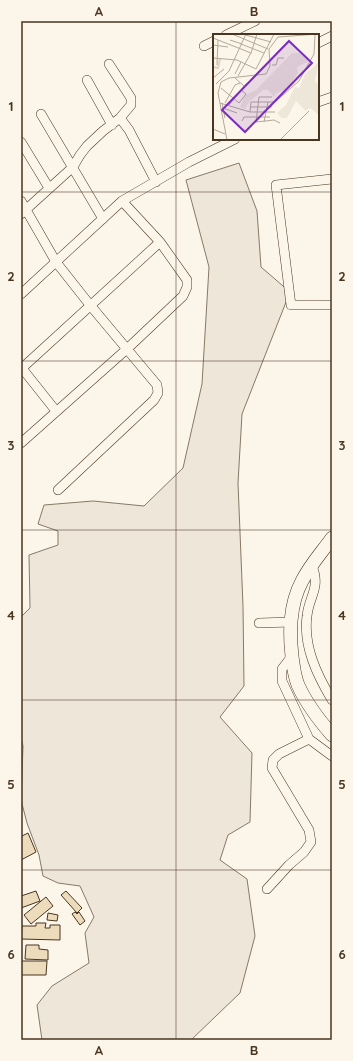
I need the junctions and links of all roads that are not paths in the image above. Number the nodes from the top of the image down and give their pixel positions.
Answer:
1 (255, 21) edge
2 (228, 34) edge
3 (332, 36) edge
4 (213, 42) edge
5 (319, 42) edge
6 (204, 46) dead end
7 (109, 64) dead end
8 (87, 80) dead end
9 (332, 97) edge
10 (319, 102) edge
11 (41, 114) dead end
12 (120, 118) junction
13 (112, 125) junction
14 (233, 140) edge
15 (21, 142) edge
16 (74, 167) junction
17 (332, 179) edge
18 (156, 182) junction
19 (49, 188) junction
20 (122, 201) junction
21 (23, 208) edge
22 (103, 219) junction
23 (160, 242) junction
24 (56, 262) junction
25 (21, 294) edge
26 (90, 305) junction
27 (332, 305) edge
28 (128, 348) junction
29 (21, 369) edge
30 (56, 411) junction
31 (21, 443) edge
32 (58, 490) dead end
33 (332, 538) edge
34 (312, 566) junction
35 (291, 622) junction
36 (259, 623) dead end
37 (292, 656) junction
38 (332, 700) edge
39 (332, 735) edge
40 (309, 739) junction
41 (332, 756) edge
42 (267, 889) dead end

1 - 2 street
3 - 5 street
4 - 6 street
7 - 12 street
8 - 13 street
9 - 10 street
11 - 16 street
12 - 13 street
12 - 18 street
13 - 16 street
14 - 18 street
15 - 19 street
16 - 19 street
16 - 22 street
17 - 27 street
18 - 20 street
19 - 21 street
20 - 22 street
20 - 23 street
21 - 24 street
22 - 24 street
23 - 26 street
23 - 28 street
24 - 25 street
24 - 26 street
26 - 28 street
26 - 29 street
28 - 30 street
28 - 32 street
29 - 30 street
30 - 31 street
33 - 34 highway
34 - 35 highway
34 - 38 street
35 - 36 street
35 - 37 highway
37 - 39 highway
37 - 40 street
40 - 41 street
40 - 42 street

